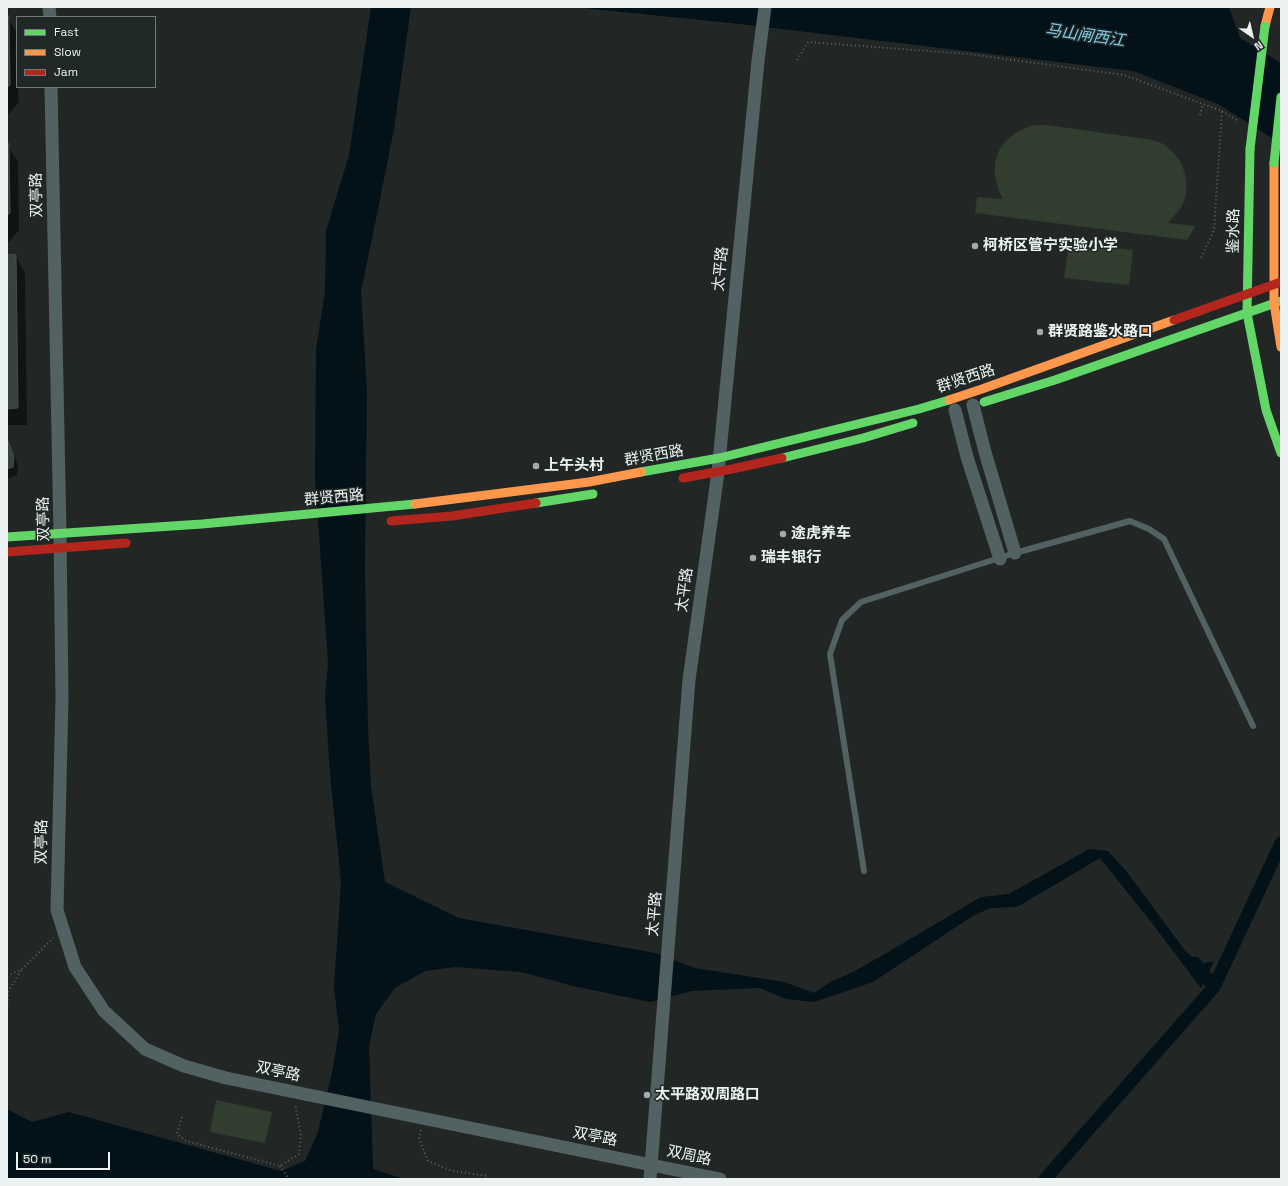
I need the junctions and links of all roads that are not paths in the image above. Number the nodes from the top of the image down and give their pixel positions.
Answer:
1 (765, 7) edge
2 (1270, 7) edge
3 (51, 88) edge
4 (1281, 97) edge
5 (1277, 283) edge
6 (1247, 294) junction
7 (1277, 302) edge
8 (1247, 313) junction
9 (1281, 347) edge
10 (961, 409) junction
11 (920, 421) dead end
12 (1281, 453) edge
13 (719, 458) junction
14 (718, 472) junction
15 (671, 481) dead end
16 (600, 493) dead end
17 (383, 521) dead end
18 (60, 533) junction
19 (7, 537) edge
20 (132, 542) dead end
21 (60, 548) junction
22 (7, 552) edge
23 (1015, 553) junction
24 (1000, 558) junction
25 (1253, 726) dead end
26 (864, 871) dead end
27 (651, 1164) junction
28 (650, 1179) edge
29 (720, 1179) edge

1 - 13 street, 太平路
2 - 6 main road, 鉴水路, bridge
3 - 18 street, 双亭路
4 - 5 main road, bridge
5 - 6 main road, 群贤西路
5 - 7 main road
6 - 8 main road, 鉴水路
6 - 13 main road, 群贤西路
7 - 8 main road, 群贤西路
7 - 9 main road
8 - 10 main road, 群贤西路
8 - 12 main road, 鉴水路
10 - 23 street
10 - 24 street
11 - 14 main road, 群贤西路
13 - 14 street, 太平路
13 - 18 main road, 群贤西路
14 - 15 main road, 群贤西路
14 - 27 street, 太平路
16 - 17 main road
18 - 19 main road, 群贤西路
18 - 21 street, 双亭路
20 - 21 main road
21 - 22 main road
21 - 27 street, 双亭路
23 - 24 lane
23 - 25 lane
24 - 26 lane
27 - 28 street, 太平路
27 - 29 street, 双周路

